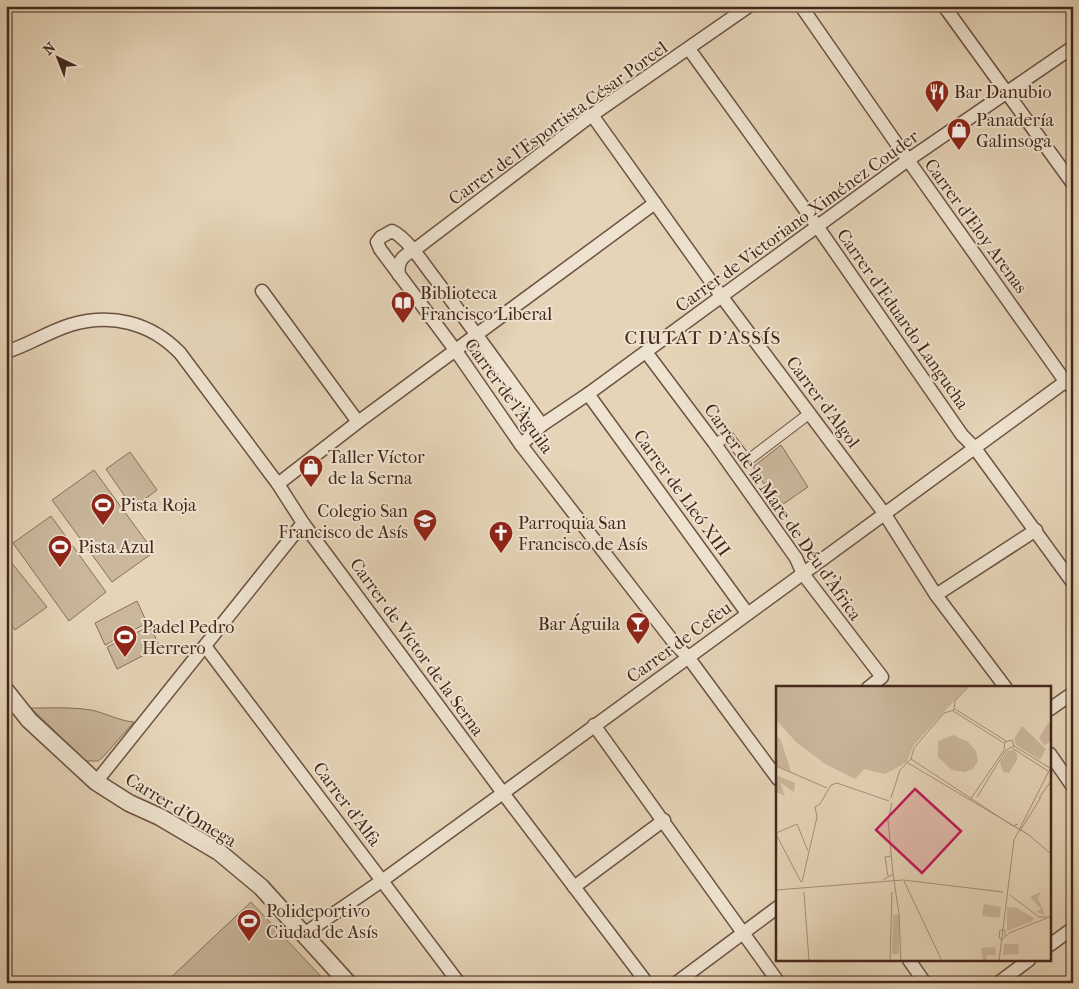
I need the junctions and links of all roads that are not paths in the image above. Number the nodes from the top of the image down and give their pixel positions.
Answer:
1 (749, 6) edge
2 (801, 6) edge
3 (944, 6) edge
4 (1073, 47) edge
5 (689, 49) junction
6 (1007, 92) junction
7 (592, 115) junction
8 (908, 160) junction
9 (1073, 184) edge
10 (655, 203) junction
11 (818, 226) junction
12 (413, 251) junction
13 (399, 275) junction
14 (262, 291) dead end
15 (722, 297) junction
16 (478, 335) junction
17 (456, 351) junction
18 (6, 352) edge
19 (646, 352) junction
20 (1070, 383) edge
21 (588, 394) junction
22 (810, 413) junction
23 (358, 422) junction
24 (542, 425) junction
25 (715, 444) junction
26 (521, 445) junction
27 (974, 448) junction
28 (278, 484) junction
29 (884, 513) junction
30 (303, 523) junction
31 (1036, 530) junction
32 (803, 574) junction
33 (1073, 583) edge
34 (936, 595) junction
35 (747, 613) junction
36 (205, 646) junction
37 (688, 657) junction
38 (871, 686) edge
39 (1004, 686) edge
40 (6, 691) edge
41 (1073, 693) edge
42 (1052, 708) edge
43 (594, 725) junction
44 (1052, 757) edge
45 (776, 776) edge
46 (96, 782) junction
47 (1073, 787) edge
48 (502, 793) junction
49 (664, 820) junction
50 (383, 880) junction
51 (574, 887) junction
52 (776, 908) edge
53 (1073, 928) edge
54 (743, 932) junction
55 (304, 934) junction
56 (1052, 944) edge
57 (910, 962) edge
58 (1026, 962) edge
59 (778, 982) edge
60 (348, 983) edge
61 (459, 983) edge
62 (647, 983) edge
63 (676, 983) edge
64 (925, 983) edge
65 (998, 983) edge

1 - 5 street, Carrer de l'Esportista César Porcel
2 - 8 street, Carrer d'Eloy Arenas
3 - 6 street
4 - 6 street, Carrer de Victoriano Ximénez Couder
5 - 7 street, Carrer de l'Esportista César Porcel
5 - 11 street, Carrer d'Eduardo Langucha
6 - 8 street, Carrer de Victoriano Ximénez Couder
6 - 9 street
7 - 10 street, Carrer d'Algol
7 - 12 street, Carrer de l'Esportista César Porcel
8 - 11 street, Carrer de Victoriano Ximénez Couder
8 - 20 street, Carrer d'Eloy Arenas
10 - 15 street, Carrer d'Algol
10 - 16 street
11 - 15 street, Carrer de Victoriano Ximénez Couder
11 - 27 street, Carrer d'Eduardo Langucha
12 - 13 street, Carrer de l'Esportista César Porcel
12 - 13 street, Carrer de l'Àguila
12 - 16 street, Carrer de l'Àguila
13 - 17 street, Carrer de l'Àguila
14 - 23 street
15 - 19 street, Carrer de Victoriano Ximénez Couder
15 - 22 street, Carrer d'Algol
16 - 17 street
16 - 24 street, Carrer de l'Àguila
17 - 23 street
17 - 26 street, Carrer de l'Àguila
18 - 28 street, Carrer de Víctor de la Serna
19 - 21 street, Carrer de Victoriano Ximénez Couder
19 - 25 street, Carrer de la Mare de Déu d'Àfrica
20 - 27 street, Carrer de Cefeu
21 - 24 street, Carrer de Victoriano Ximénez Couder
21 - 35 street, Carrer de Lleó XIII
22 - 25 street
22 - 29 street, Carrer d'Algol
23 - 28 street
24 - 26 street, Carrer de Victoriano Ximénez Couder
25 - 32 street, Carrer de la Mare de Déu d'Àfrica
26 - 37 street, Carrer de l'Àguila
27 - 29 street, Carrer de Cefeu
27 - 31 street, Carrer d'Eduardo Langucha
28 - 30 street, Carrer de Víctor de la Serna
29 - 32 street, Carrer de Cefeu
29 - 34 street, Carrer d'Algol
30 - 36 street
30 - 48 street, Carrer de Víctor de la Serna
31 - 33 street, Carrer d'Eduardo Langucha
31 - 34 street
32 - 35 street, Carrer de Cefeu
32 - 38 street, Carrer de la Mare de Déu d'Àfrica
34 - 39 street, Carrer d'Algol
35 - 37 street, Carrer de Cefeu
36 - 46 street
36 - 50 street, Carrer d'Alfa
37 - 43 street, Carrer de Cefeu
37 - 45 street, Carrer de l'Àguila
40 - 46 street, Carrer d'Omega
41 - 42 street
43 - 48 street, Carrer de Cefeu
43 - 49 street
44 - 47 street
46 - 55 street, Carrer d'Omega
48 - 50 street, Carrer de Cefeu
48 - 51 street, Carrer de Víctor de la Serna
49 - 51 street
49 - 54 street
50 - 55 street, Carrer de Cefeu
50 - 61 street, Carrer d'Alfa
51 - 62 street, Carrer de Víctor de la Serna
52 - 54 street
53 - 56 street
54 - 59 street
54 - 63 street
55 - 60 street, Carrer d'Omega
57 - 64 street
58 - 65 street

